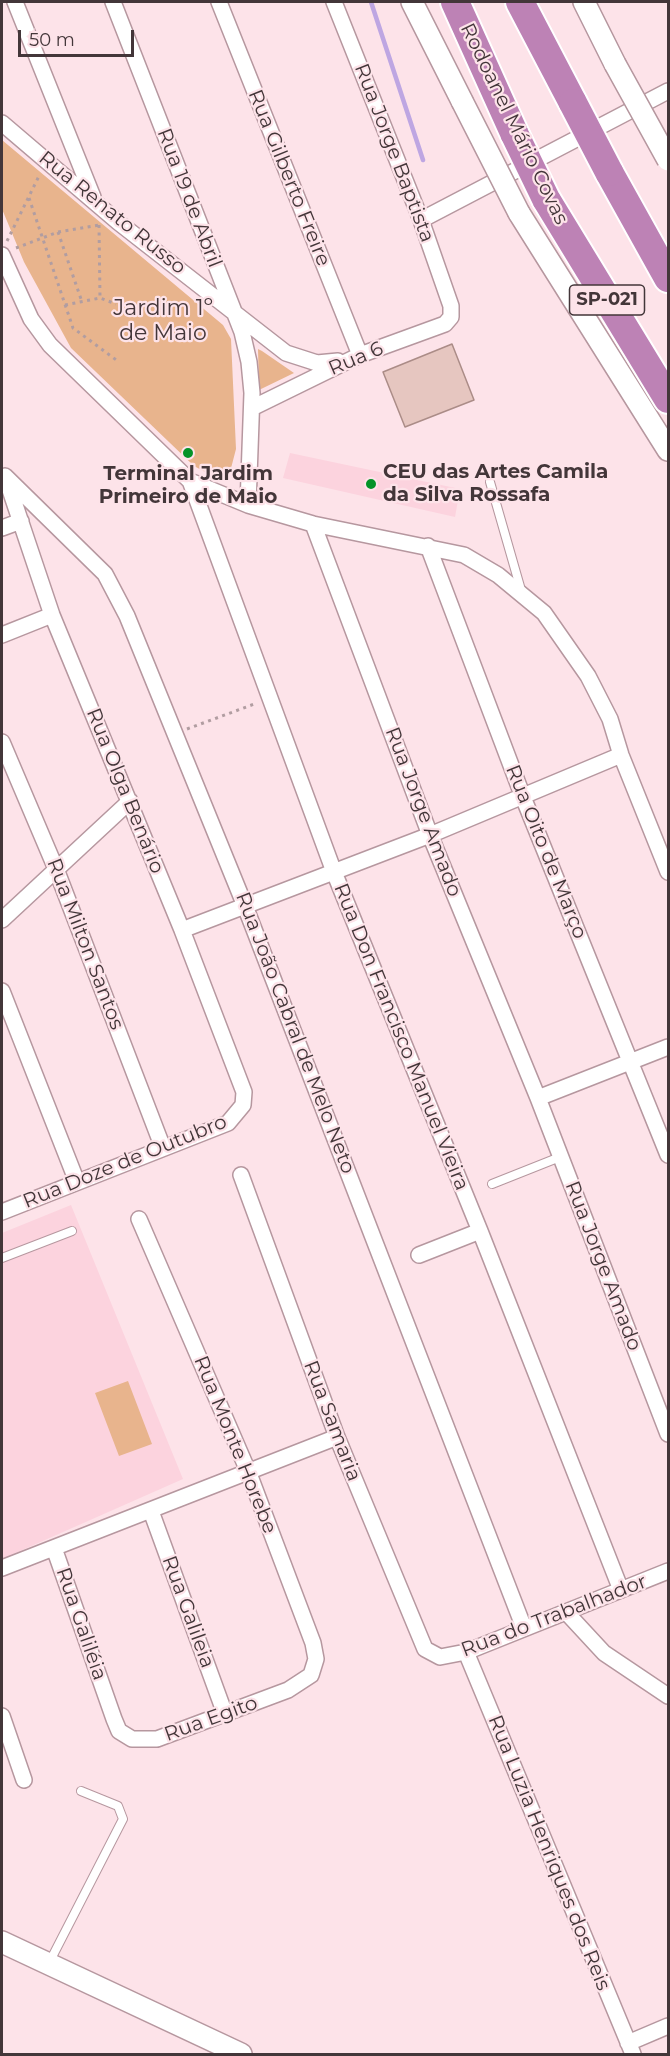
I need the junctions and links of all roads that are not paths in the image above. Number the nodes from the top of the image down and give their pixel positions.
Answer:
1 (15, 2) edge
2 (113, 2) edge
3 (221, 2) edge
4 (334, 2) edge
5 (412, 2) edge
6 (455, 2) edge
7 (520, 2) edge
8 (584, 2) edge
9 (669, 91) edge
10 (2, 123) edge
11 (669, 160) edge
12 (93, 199) junction
13 (421, 220) junction
14 (5, 259) edge
15 (669, 278) edge
16 (451, 306) joint
17 (234, 311) junction
18 (353, 358) junction
19 (669, 399) edge
20 (252, 408) junction
21 (669, 450) edge
22 (3, 472) edge
23 (190, 481) junction
24 (490, 482) dead end
25 (248, 505) junction
26 (21, 521) junction
27 (313, 524) junction
28 (2, 528) edge
29 (428, 546) junction
30 (523, 596) junction
31 (52, 615) junction
32 (2, 635) edge
33 (2, 742) edge
34 (621, 755) junction
35 (523, 797) junction
36 (130, 801) junction
37 (430, 835) junction
38 (56, 869) junction
39 (334, 872) junction
40 (669, 872) edge
41 (245, 906) junction
42 (2, 920) edge
43 (182, 930) junction
44 (2, 991) edge
45 (669, 1047) edge
46 (632, 1061) junction
47 (538, 1098) junction
48 (243, 1105) joint
49 (164, 1148) junction
50 (669, 1155) edge
51 (560, 1156) junction
52 (241, 1175) dead end
53 (77, 1182) junction
54 (492, 1184) dead end
55 (2, 1212) edge
56 (139, 1219) dead end
57 (72, 1231) dead end
58 (480, 1232) junction
59 (419, 1255) dead end
60 (2, 1258) edge
61 (669, 1434) edge
62 (337, 1437) junction
63 (248, 1471) junction
64 (151, 1510) junction
65 (54, 1548) junction
66 (2, 1568) edge
67 (669, 1571) edge
68 (621, 1590) junction
69 (566, 1612) junction
70 (524, 1628) junction
71 (466, 1652) junction
72 (440, 1657) joint
73 (311, 1675) joint
74 (669, 1696) edge
75 (225, 1714) junction
76 (2, 1716) edge
77 (114, 1719) joint
78 (24, 1780) dead end
79 (81, 1791) dead end
80 (2, 1942) edge
81 (48, 1964) junction
82 (669, 2026) edge
83 (630, 2049) edge
84 (241, 2055) edge

1 - 12 street
2 - 17 street, Rua 19 de Abril
3 - 18 street, Rua Gilberto Freire
4 - 13 street, Rua Jorge Baptista
5 - 21 main road, bridge
6 - 19 highway, Rodoanel Mário Covas / SP-021, bridge
7 - 15 highway, SP-021, bridge
8 - 11 main road, bridge
9 - 13 street
10 - 12 street, Rua Renato Russo
12 - 17 street, Rua Renato Russo
13 - 16 street, Rua Jorge Baptista
14 - 23 street
16 - 18 street, Rua 6
17 - 18 street, Rua Renato Russo
17 - 20 street, Rua 19 de Abril
18 - 20 street, Rua 6
20 - 25 street, Rua 19 de Abril
22 - 26 street, Rua Olga Benário
22 - 41 street, Rua João Cabral de Melo Neto
23 - 25 street
23 - 39 street, Rua Don Francisco Manuel Vieira
24 - 30 lane
25 - 27 street
26 - 28 street
26 - 31 street, Rua Olga Benário
27 - 29 street
27 - 37 street, Rua Jorge Amado
29 - 30 street
29 - 35 street, Rua Oito de Março
30 - 34 street
31 - 32 street
31 - 36 street, Rua Olga Benário
33 - 38 street, Rua Milton Santos
34 - 35 street
34 - 40 street
35 - 37 street
35 - 46 street, Rua Oito de Março
36 - 38 street
36 - 43 street, Rua Olga Benário
37 - 39 street
37 - 47 street, Rua Jorge Amado
38 - 42 street
38 - 49 street, Rua Milton Santos
39 - 41 street
39 - 58 street, Rua Don Francisco Manuel Vieira
41 - 43 street
41 - 70 street, Rua João Cabral de Melo Neto
43 - 48 street, Rua Olga Benário
44 - 53 street
45 - 46 street
46 - 47 street
46 - 50 street, Rua Oito de Março
47 - 51 street, Rua Jorge Amado
48 - 49 street, Rua Doze de Outubro
49 - 53 street, Rua Doze de Outubro
51 - 54 lane
51 - 61 street, Rua Jorge Amado
52 - 62 street, Rua Samaria
53 - 55 street, Rua Doze de Outubro
56 - 63 street, Rua Monte Horebe
57 - 60 lane
58 - 59 street
58 - 68 street, Rua Don Francisco Manuel Vieira
62 - 63 street
62 - 72 street, Rua Samaria
63 - 64 street
63 - 73 street, Rua Monte Horebe
64 - 65 street
64 - 75 street, Rua Galileia
65 - 66 street, Rua Galiléia
65 - 77 street, Rua Galiléia
67 - 68 street, Rua do Trabalhador
68 - 69 street, Rua do Trabalhador
69 - 70 street, Rua do Trabalhador
69 - 74 street
70 - 71 street, Rua do Trabalhador
71 - 72 street, Rua do Trabalhador
71 - 83 street, Rua Luzia Henriques dos Reis
73 - 75 street, Rua Egito
75 - 77 street, Rua Egito
76 - 78 street
79 - 81 lane
80 - 81 main road
81 - 84 main road
82 - 83 street

